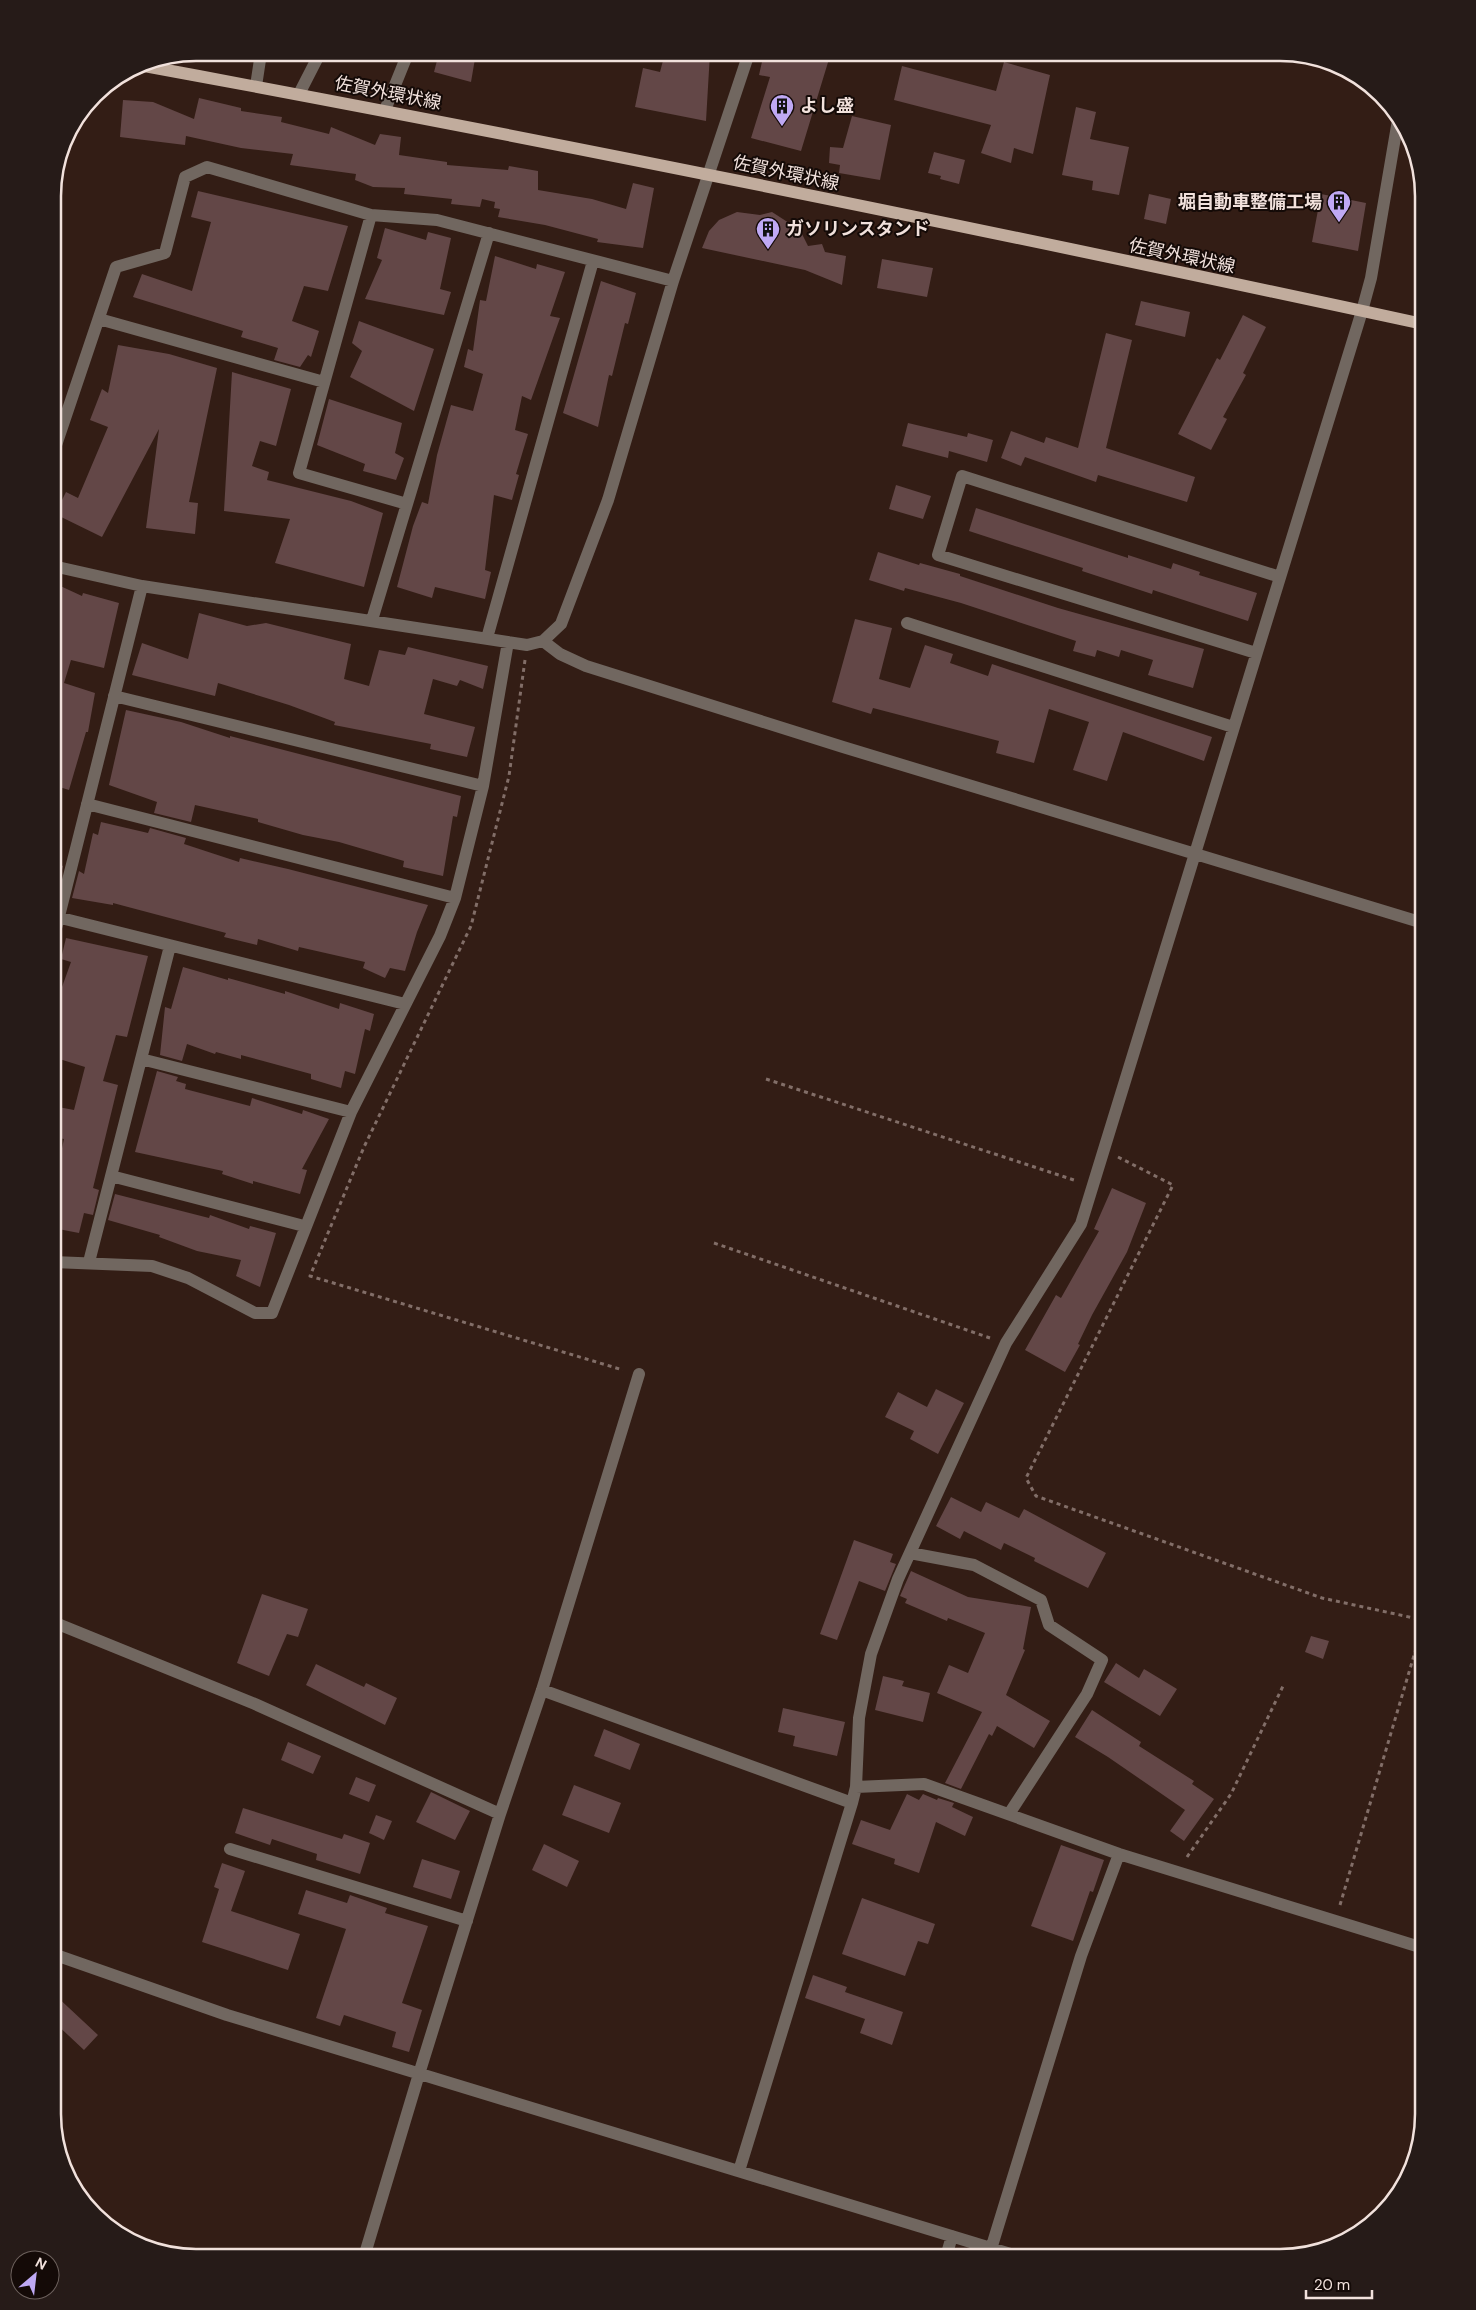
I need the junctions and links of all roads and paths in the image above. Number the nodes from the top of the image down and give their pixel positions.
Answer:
1 (260, 62) edge
2 (315, 62) edge
3 (404, 62) edge
4 (745, 62) edge
5 (156, 68) edge
6 (256, 86) junction
7 (299, 94) junction
8 (385, 110) junction
9 (1396, 129) edge
10 (708, 174) junction
11 (371, 215) junction
12 (489, 233) junction
13 (593, 260) junction
14 (672, 281) junction
15 (1362, 310) junction
16 (99, 319) junction
17 (1415, 322) edge
18 (324, 382) junction
19 (62, 428) edge
20 (407, 504) junction
21 (62, 568) edge
22 (1280, 577) junction
23 (142, 586) junction
24 (372, 620) junction
25 (907, 623) dead end
26 (487, 638) junction
27 (544, 641) junction
28 (508, 642) junction
29 (527, 645) junction
30 (1256, 653) junction
31 (114, 696) junction
32 (1233, 727) junction
33 (483, 786) junction
34 (87, 804) junction
35 (1194, 852) junction
36 (62, 894) edge
37 (455, 898) junction
38 (62, 919) edge
39 (1415, 920) edge
40 (170, 946) junction
41 (405, 1004) junction
42 (141, 1059) junction
43 (766, 1079) dead end
44 (351, 1112) junction
45 (1104, 1149) junction
46 (111, 1176) junction
47 (1093, 1186) junction
48 (304, 1226) junction
49 (714, 1243) dead end
50 (61, 1262) edge
51 (89, 1262) junction
52 (1006, 1343) junction
53 (639, 1374) joint
54 (910, 1553) junction
55 (1415, 1618) edge
56 (61, 1625) edge
57 (1415, 1655) edge
58 (1284, 1684) dead end
59 (542, 1690) junction
60 (856, 1788) junction
61 (852, 1804) junction
62 (500, 1814) junction
63 (1009, 1814) junction
64 (230, 1848) dead end
65 (1119, 1854) junction
66 (1177, 1872) junction
67 (1335, 1921) junction
68 (467, 1922) junction
69 (1415, 1945) edge
70 (61, 1957) edge
71 (419, 2074) junction
72 (739, 2172) junction
73 (952, 2236) junction
74 (367, 2248) edge
75 (991, 2248) joint
76 (948, 2249) edge

1 - 6 street
2 - 7 street
3 - 8 street
4 - 10 street
5 - 6 main road, 佐賀外環状線
6 - 7 main road, 佐賀外環状線
7 - 8 main road, 佐賀外環状線
8 - 10 main road, 佐賀外環状線
9 - 15 street
10 - 14 street
10 - 15 main road, 佐賀外環状線
11 - 12 street
11 - 16 street
11 - 18 street
12 - 13 street
12 - 20 street
13 - 14 street
13 - 26 street
14 - 27 street
15 - 17 main road, 佐賀外環状線
15 - 22 street
16 - 18 street
16 - 19 street
18 - 20 street
20 - 24 street
21 - 23 street
22 - 30 street
22 - 30 street
23 - 24 street
23 - 31 street
24 - 26 street
25 - 32 street
26 - 28 street
27 - 29 street
27 - 35 street
28 - 29 street
28 - 33 street
29 - 53 path
30 - 32 street
31 - 33 street
31 - 34 street
32 - 35 street
33 - 37 street
34 - 36 street
34 - 37 street
35 - 39 street
35 - 45 street
37 - 41 street
38 - 40 street
40 - 41 street
40 - 42 street
41 - 44 street
42 - 44 street
42 - 46 street
43 - 47 path
44 - 48 street
45 - 47 street
45 - 55 path
46 - 48 street
46 - 51 street
47 - 52 street
48 - 51 street
49 - 52 path
50 - 51 street
52 - 54 street
53 - 59 street
54 - 60 street
54 - 63 street
56 - 62 street
57 - 67 path
58 - 66 path
59 - 61 street
59 - 62 street
60 - 61 street
60 - 63 street
61 - 72 street
62 - 68 street
63 - 65 street
64 - 68 street
65 - 66 street
65 - 75 street
66 - 67 street
67 - 69 street
68 - 71 street
70 - 71 street
71 - 72 street
71 - 74 street
72 - 73 street
73 - 75 street
73 - 76 street

